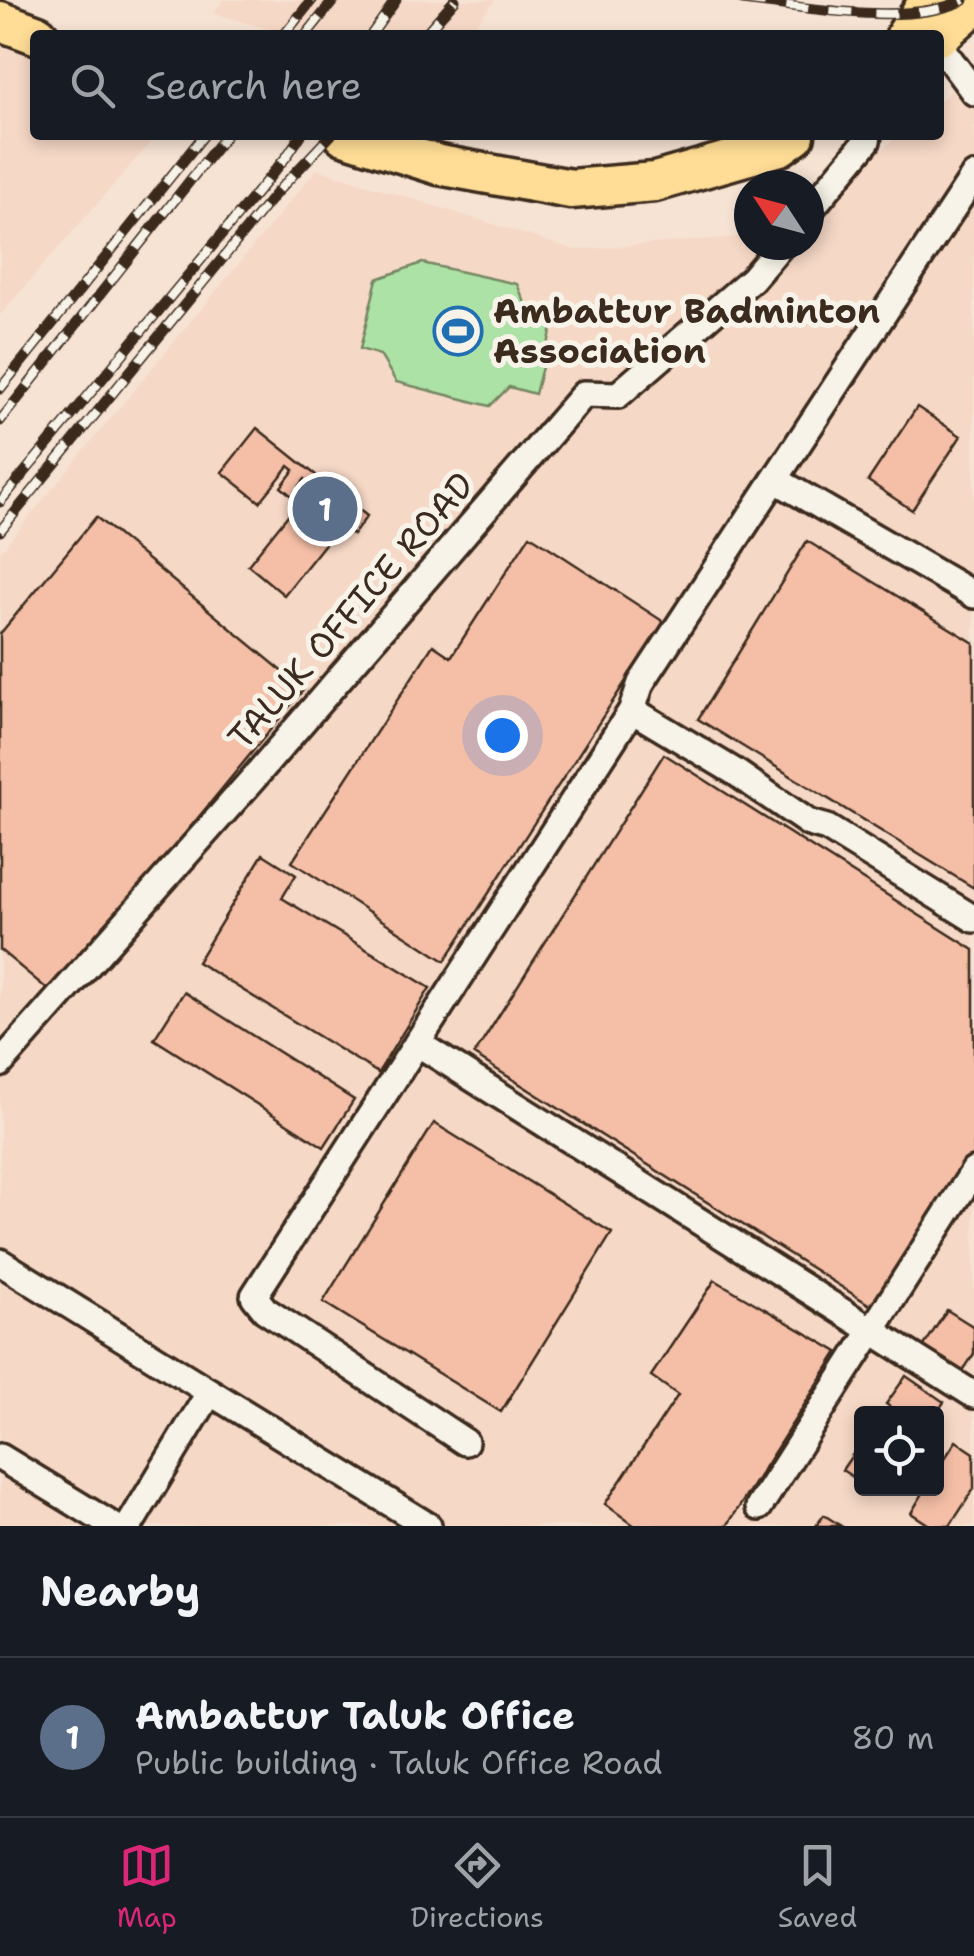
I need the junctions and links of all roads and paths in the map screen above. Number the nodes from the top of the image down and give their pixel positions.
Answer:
1 (935, 0) edge
2 (974, 5) edge
3 (0, 21) edge
4 (909, 30) edge
5 (30, 32) edge
6 (944, 32) edge
7 (944, 52) edge
8 (974, 92) edge
9 (360, 140) edge
10 (789, 140) edge
11 (867, 140) edge
12 (974, 176) edge
13 (824, 193) edge
14 (769, 260) edge
15 (776, 480) junction
16 (974, 596) edge
17 (632, 710) junction
18 (974, 919) edge
19 (417, 1043) junction
20 (0, 1064) edge
21 (974, 1172) edge
22 (0, 1262) edge
23 (872, 1330) junction
24 (210, 1392) junction
25 (974, 1395) edge
26 (465, 1442) dead end
27 (0, 1457) edge
28 (759, 1507) dead end
29 (113, 1526) edge
30 (129, 1526) edge
31 (428, 1526) edge

1 - 4 highway
2 - 6 highway
3 - 5 highway
7 - 8 street
9 - 10 highway
11 - 13 street
12 - 15 street
14 - 20 street, TALUK OFFICE ROAD
15 - 16 street
15 - 17 street
17 - 18 street
17 - 19 street
19 - 23 street
19 - 26 street
21 - 23 street
22 - 24 street
23 - 25 street
23 - 28 street
24 - 30 street
24 - 31 street
27 - 29 street

